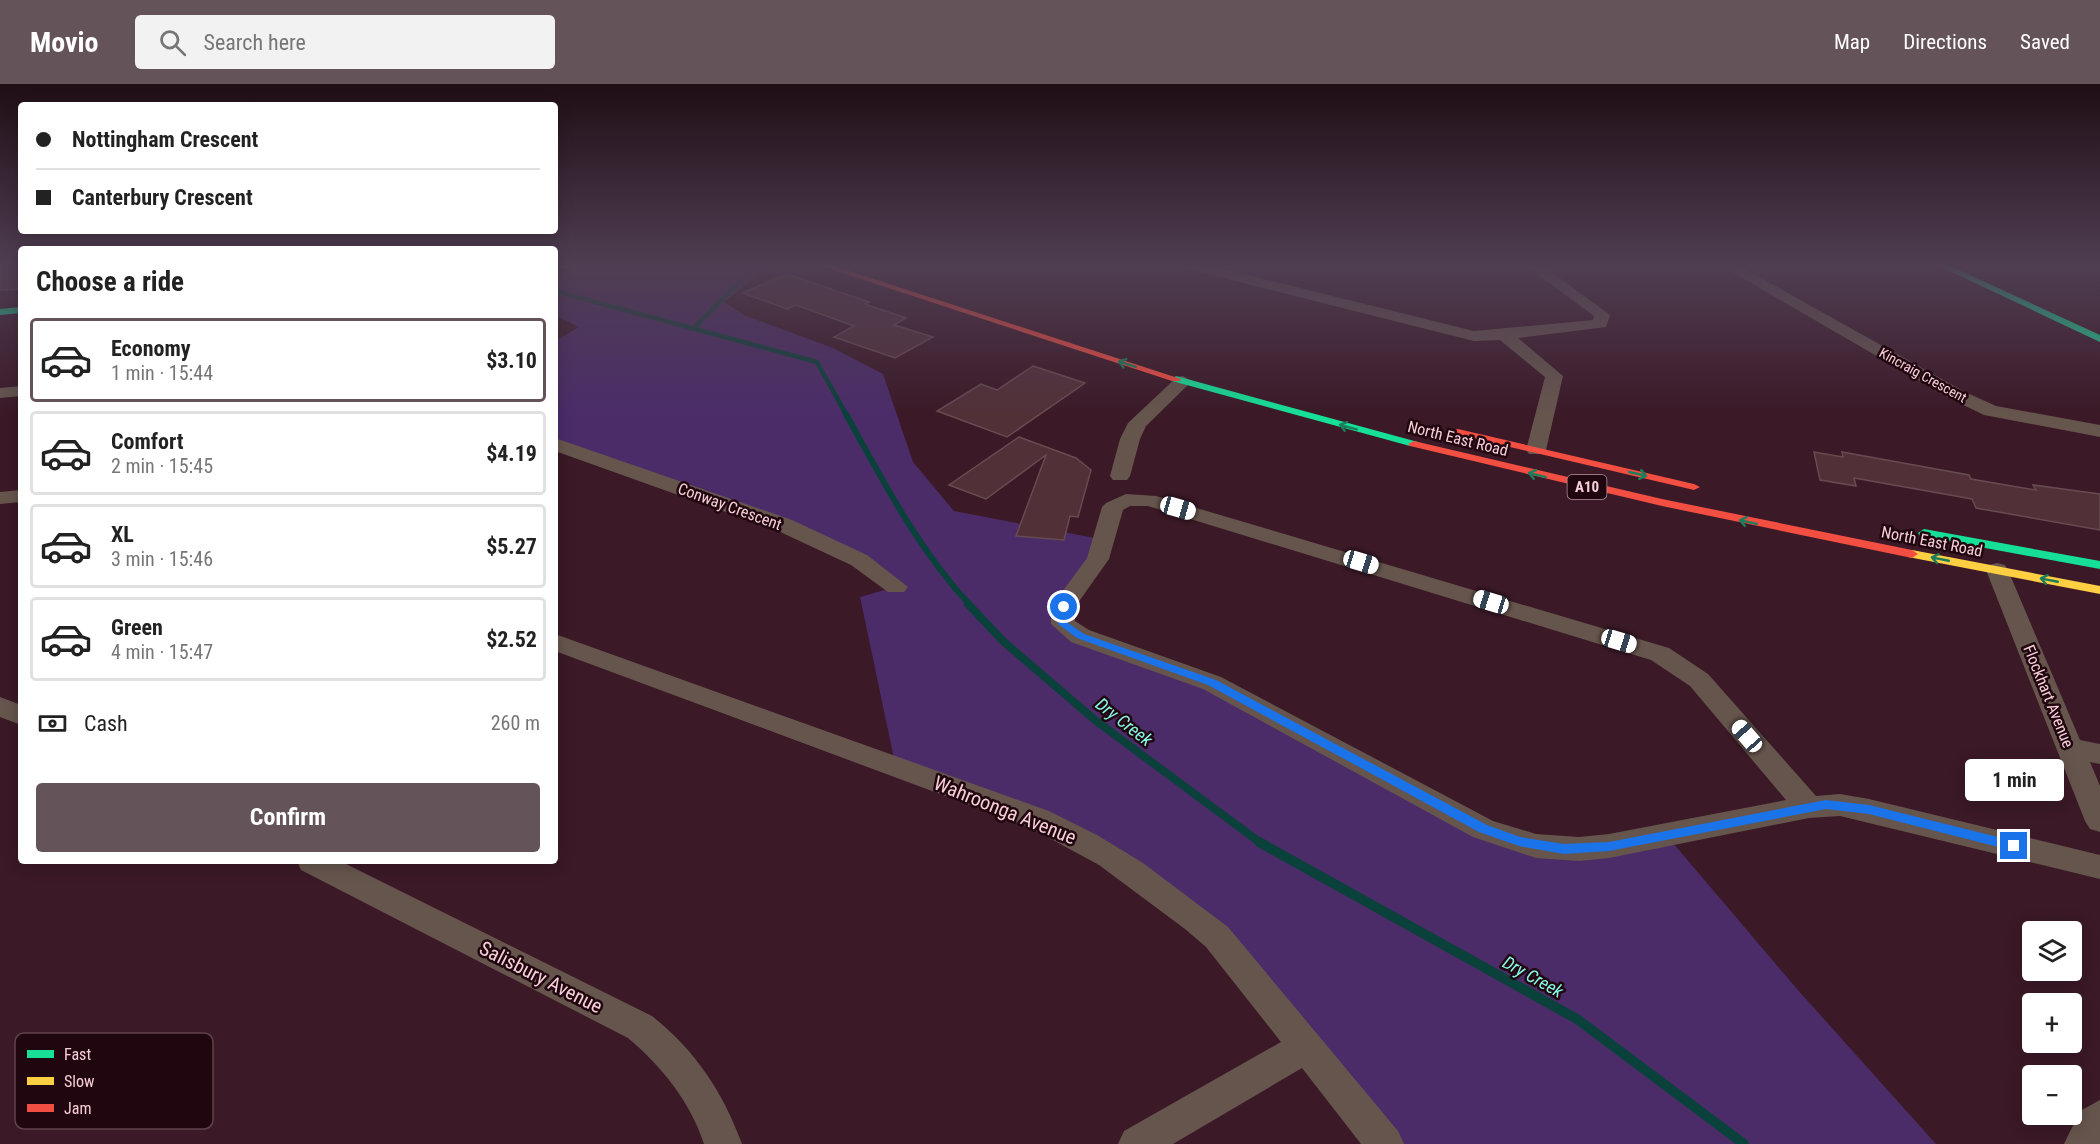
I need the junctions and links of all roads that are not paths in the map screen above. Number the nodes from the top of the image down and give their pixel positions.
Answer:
1 (976, 314) edge
2 (1388, 314) edge
3 (1601, 314) edge
4 (1814, 314) edge
5 (2053, 314) edge
6 (2059, 314) edge
7 (1504, 335) junction
8 (2099, 335) edge
9 (1175, 363) dead end
10 (1219, 376) dead end
11 (1183, 381) junction
12 (18, 391) edge
13 (0, 393) edge
14 (1443, 429) dead end
15 (2100, 431) edge
16 (558, 445) edge
17 (1536, 450) junction
18 (1120, 476) dead end
19 (1704, 489) dead end
20 (18, 496) edge
21 (0, 498) edge
22 (2040, 554) junction
23 (2100, 565) edge
24 (1997, 570) junction
25 (896, 587) dead end
26 (2100, 590) edge
27 (558, 643) edge
28 (0, 706) edge
29 (18, 715) edge
30 (2069, 747) junction
31 (2100, 754) edge
32 (1809, 807) junction
33 (2100, 821) edge
34 (318, 864) edge
35 (2100, 867) edge
36 (1306, 1047) junction
37 (2100, 1118) edge
38 (723, 1144) edge
39 (1137, 1144) edge
40 (1385, 1144) edge
41 (2083, 1144) edge

11 -> 1 main road, North East Road / A10
2 - 7 street
3 - 7 street
4 - 15 street, Kincraig Crescent
5 - 8 main road
6 - 8 main road
7 - 17 street
9 - 11 main road
10 - 11 main road
11 - 18 street
24 -> 11 main road, North East Road / A10
12 - 13 street
14 - 17 main road, North East Road / A10
16 - 25 street, Conway Crescent
17 -> 19 main road, North East Road / A10
20 - 21 street
22 - 23 main road, North East Road
22 - 24 main road
22 - 24 main road, North East Road
26 -> 24 main road, North East Road / A10
24 - 30 street, Flockhart Avenue
27 - 36 street, Wahroonga Avenue
28 - 29 street
30 - 31 street
30 - 33 street, Flockhart Avenue
32 - 32 street
32 - 35 street
34 - 38 street, Salisbury Avenue
36 - 39 street
36 - 40 street, Wahroonga Avenue
37 - 41 street

